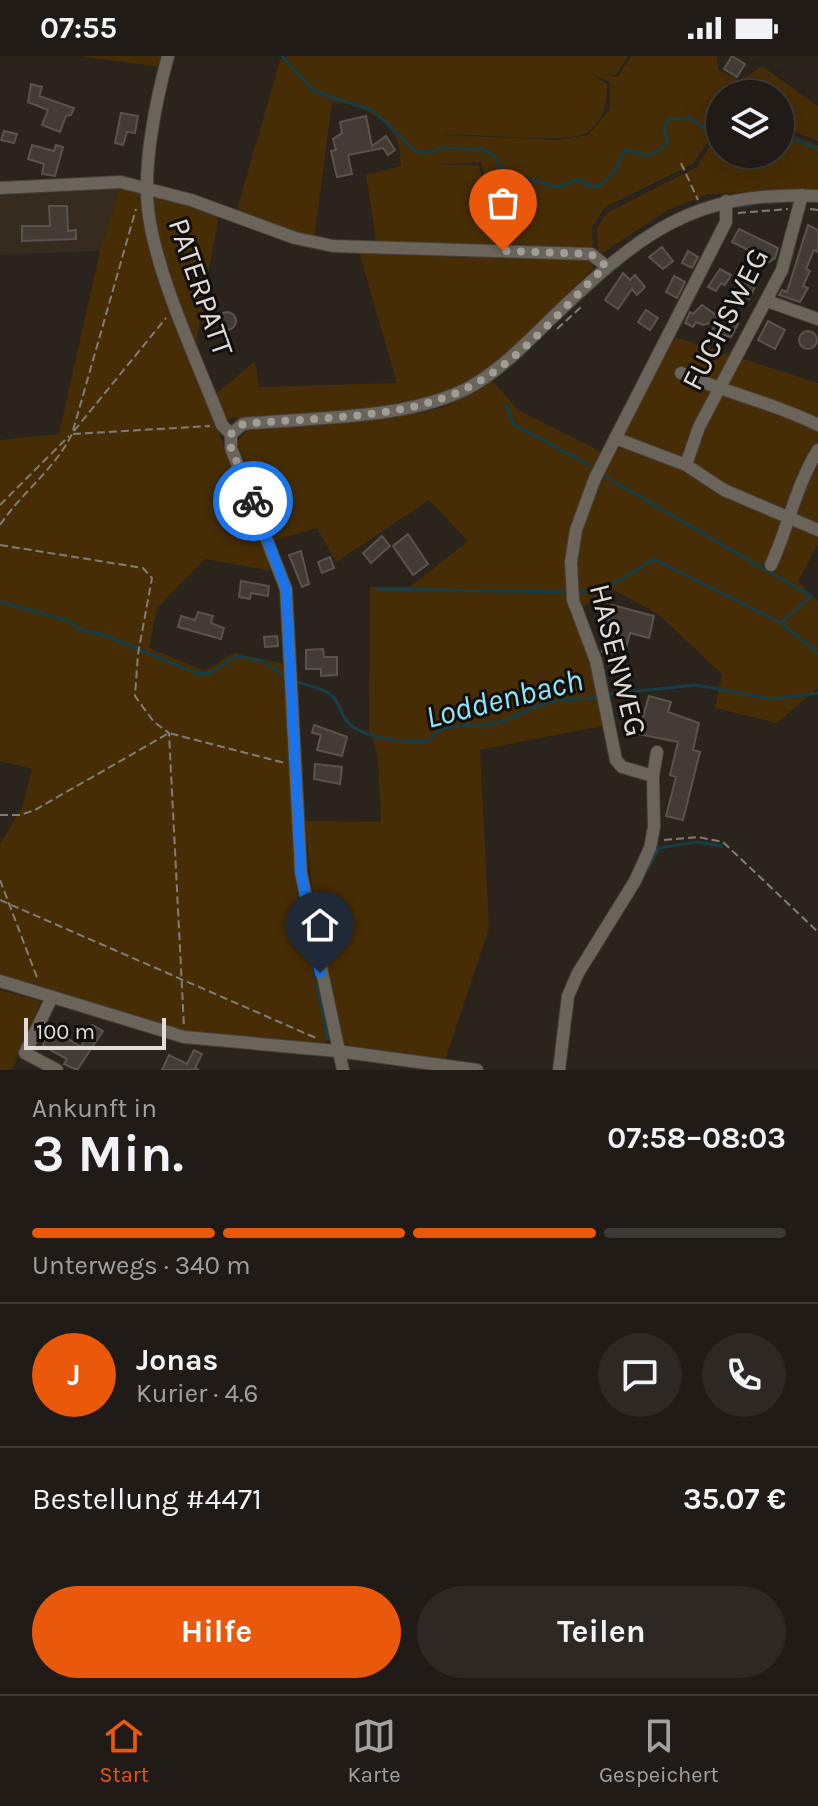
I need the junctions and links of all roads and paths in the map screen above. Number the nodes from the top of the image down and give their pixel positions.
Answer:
1 (168, 56) edge
2 (681, 163) dead end
3 (148, 187) junction
4 (0, 188) edge
5 (802, 195) junction
6 (818, 196) edge
7 (699, 201) dead end
8 (726, 206) junction
9 (799, 208) junction
10 (818, 210) edge
11 (606, 266) junction
12 (589, 298) dead end
13 (767, 301) junction
14 (176, 305) junction
15 (818, 319) edge
16 (545, 325) junction
17 (681, 373) dead end
18 (718, 389) junction
19 (818, 425) edge
20 (226, 430) junction
21 (72, 434) junction
22 (615, 438) junction
23 (818, 450) edge
24 (686, 465) junction
25 (0, 505) edge
26 (789, 516) junction
27 (0, 525) edge
28 (818, 530) edge
29 (0, 545) edge
30 (771, 565) dead end
31 (169, 733) junction
32 (657, 752) dead end
33 (295, 765) junction
34 (653, 776) junction
35 (0, 815) edge
36 (652, 840) junction
37 (0, 880) edge
38 (0, 900) edge
39 (11, 905) junction
40 (818, 932) edge
41 (181, 980) junction
42 (0, 981) edge
43 (48, 998) junction
44 (184, 1037) junction
45 (337, 1051) junction
46 (57, 1070) edge
47 (343, 1070) edge
48 (477, 1070) edge
49 (559, 1070) edge

1 - 3 street, PATERPATT
2 - 7 path
3 - 4 street
3 - 11 street
3 - 14 street, PATERPATT
3 - 21 path
5 - 6 street
5 - 8 street
5 - 9 street, FUCHSWEG
8 - 9 path
8 - 11 street
8 - 22 street, HASENWEG
9 - 10 path
9 - 13 street, FUCHSWEG
11 - 16 street
12 - 16 path
13 - 15 street
13 - 18 street, FUCHSWEG
14 - 20 street, PATERPATT
14 - 21 path
16 - 20 street
17 - 18 street
18 - 19 street
18 - 24 street, FUCHSWEG
20 - 21 path
20 - 33 street, PATERPATT
21 - 25 path
21 - 27 path
22 - 24 street
22 - 34 street, HASENWEG
23 - 26 street
24 - 26 street
26 - 28 street
26 - 30 street
29 - 31 path
31 - 33 path
31 - 35 path
31 - 41 path
32 - 34 street
33 - 45 street, PATERPATT
34 - 36 street, HASENWEG
36 - 40 path
36 - 49 street, HASENWEG
37 - 39 path
38 - 39 path
39 - 41 path
39 - 43 path
41 - 44 path
41 - 45 path
42 - 43 street
43 - 44 street
43 - 46 street
44 - 45 street
45 - 47 street, PATERPATT
45 - 48 street

